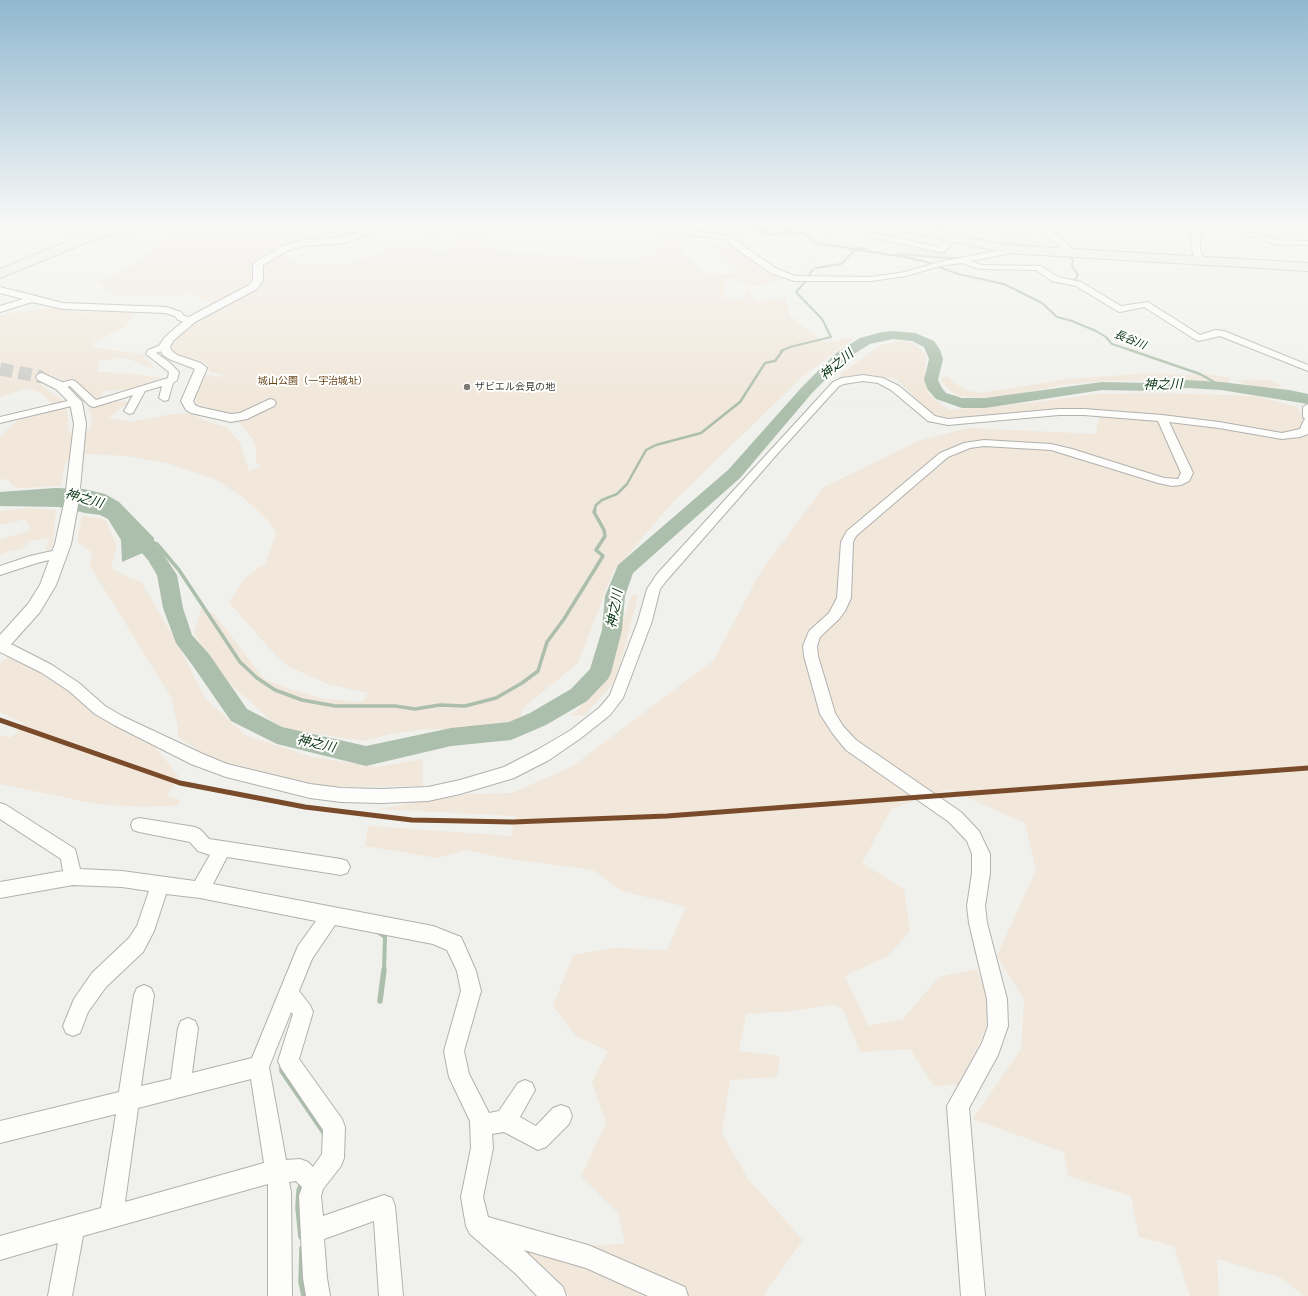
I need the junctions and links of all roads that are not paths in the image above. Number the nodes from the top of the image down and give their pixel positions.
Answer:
1 (254, 284) edge
2 (1079, 284) edge
3 (0, 290) edge
4 (32, 299) junction
5 (0, 309) edge
6 (191, 320) junction
7 (164, 348) junction
8 (1308, 368) edge
9 (42, 377) tunnel mouth
10 (168, 382) junction
11 (60, 386) junction
12 (141, 390) junction
13 (164, 398) dead end
14 (76, 402) junction
15 (270, 403) dead end
16 (1308, 407) edge
17 (129, 411) dead end
18 (1308, 412) edge
19 (1308, 417) edge
20 (1162, 418) junction
21 (0, 420) edge
22 (1308, 422) edge
23 (62, 548) junction
24 (0, 571) edge
25 (0, 646) edge
26 (0, 810) edge
27 (139, 825) dead end
28 (223, 849) junction
29 (341, 867) dead end
30 (73, 877) junction
31 (160, 884) junction
32 (0, 890) edge
33 (200, 890) junction
34 (330, 916) junction
35 (289, 993) junction
36 (144, 995) dead end
37 (73, 1026) dead end
38 (188, 1028) dead end
39 (259, 1067) junction
40 (180, 1087) junction
41 (525, 1090) dead end
42 (128, 1100) junction
43 (561, 1116) dead end
44 (505, 1121) junction
45 (481, 1125) junction
46 (0, 1132) edge
47 (276, 1171) junction
48 (307, 1176) junction
49 (111, 1217) junction
50 (478, 1226) junction
51 (73, 1228) junction
52 (313, 1231) junction
53 (0, 1248) edge
54 (60, 1296) edge
55 (280, 1296) edge
56 (318, 1296) edge
57 (391, 1296) edge
58 (554, 1296) edge
59 (676, 1296) edge
60 (973, 1296) edge

1 - 6 street
2 - 8 street
3 - 4 street
4 - 5 street
4 - 6 street
6 - 7 street
7 - 10 street
7 - 15 street
9 - 11 street
10 - 12 street
10 - 13 street
11 - 12 street
11 - 14 street
12 - 17 street
14 - 21 street
14 - 23 street
16 - 18 street
18 - 19 street
20 - 22 street
20 - 25 street
20 - 60 street
23 - 24 street
23 - 25 street
26 - 30 street
27 - 28 street
28 - 29 street
28 - 33 street
30 - 31 street
30 - 32 street
31 - 33 street
31 - 37 street
33 - 34 street
34 - 35 street
34 - 45 street
35 - 39 street
35 - 48 street
36 - 42 street
38 - 40 street
39 - 40 street
39 - 47 street
40 - 42 street
41 - 44 street
42 - 46 street
42 - 49 street
43 - 44 street
44 - 45 street
45 - 50 street
47 - 48 street
47 - 49 street
47 - 55 street
48 - 52 street
49 - 51 street
50 - 58 street
50 - 59 street
51 - 53 street
51 - 54 street
52 - 56 street
52 - 57 street

